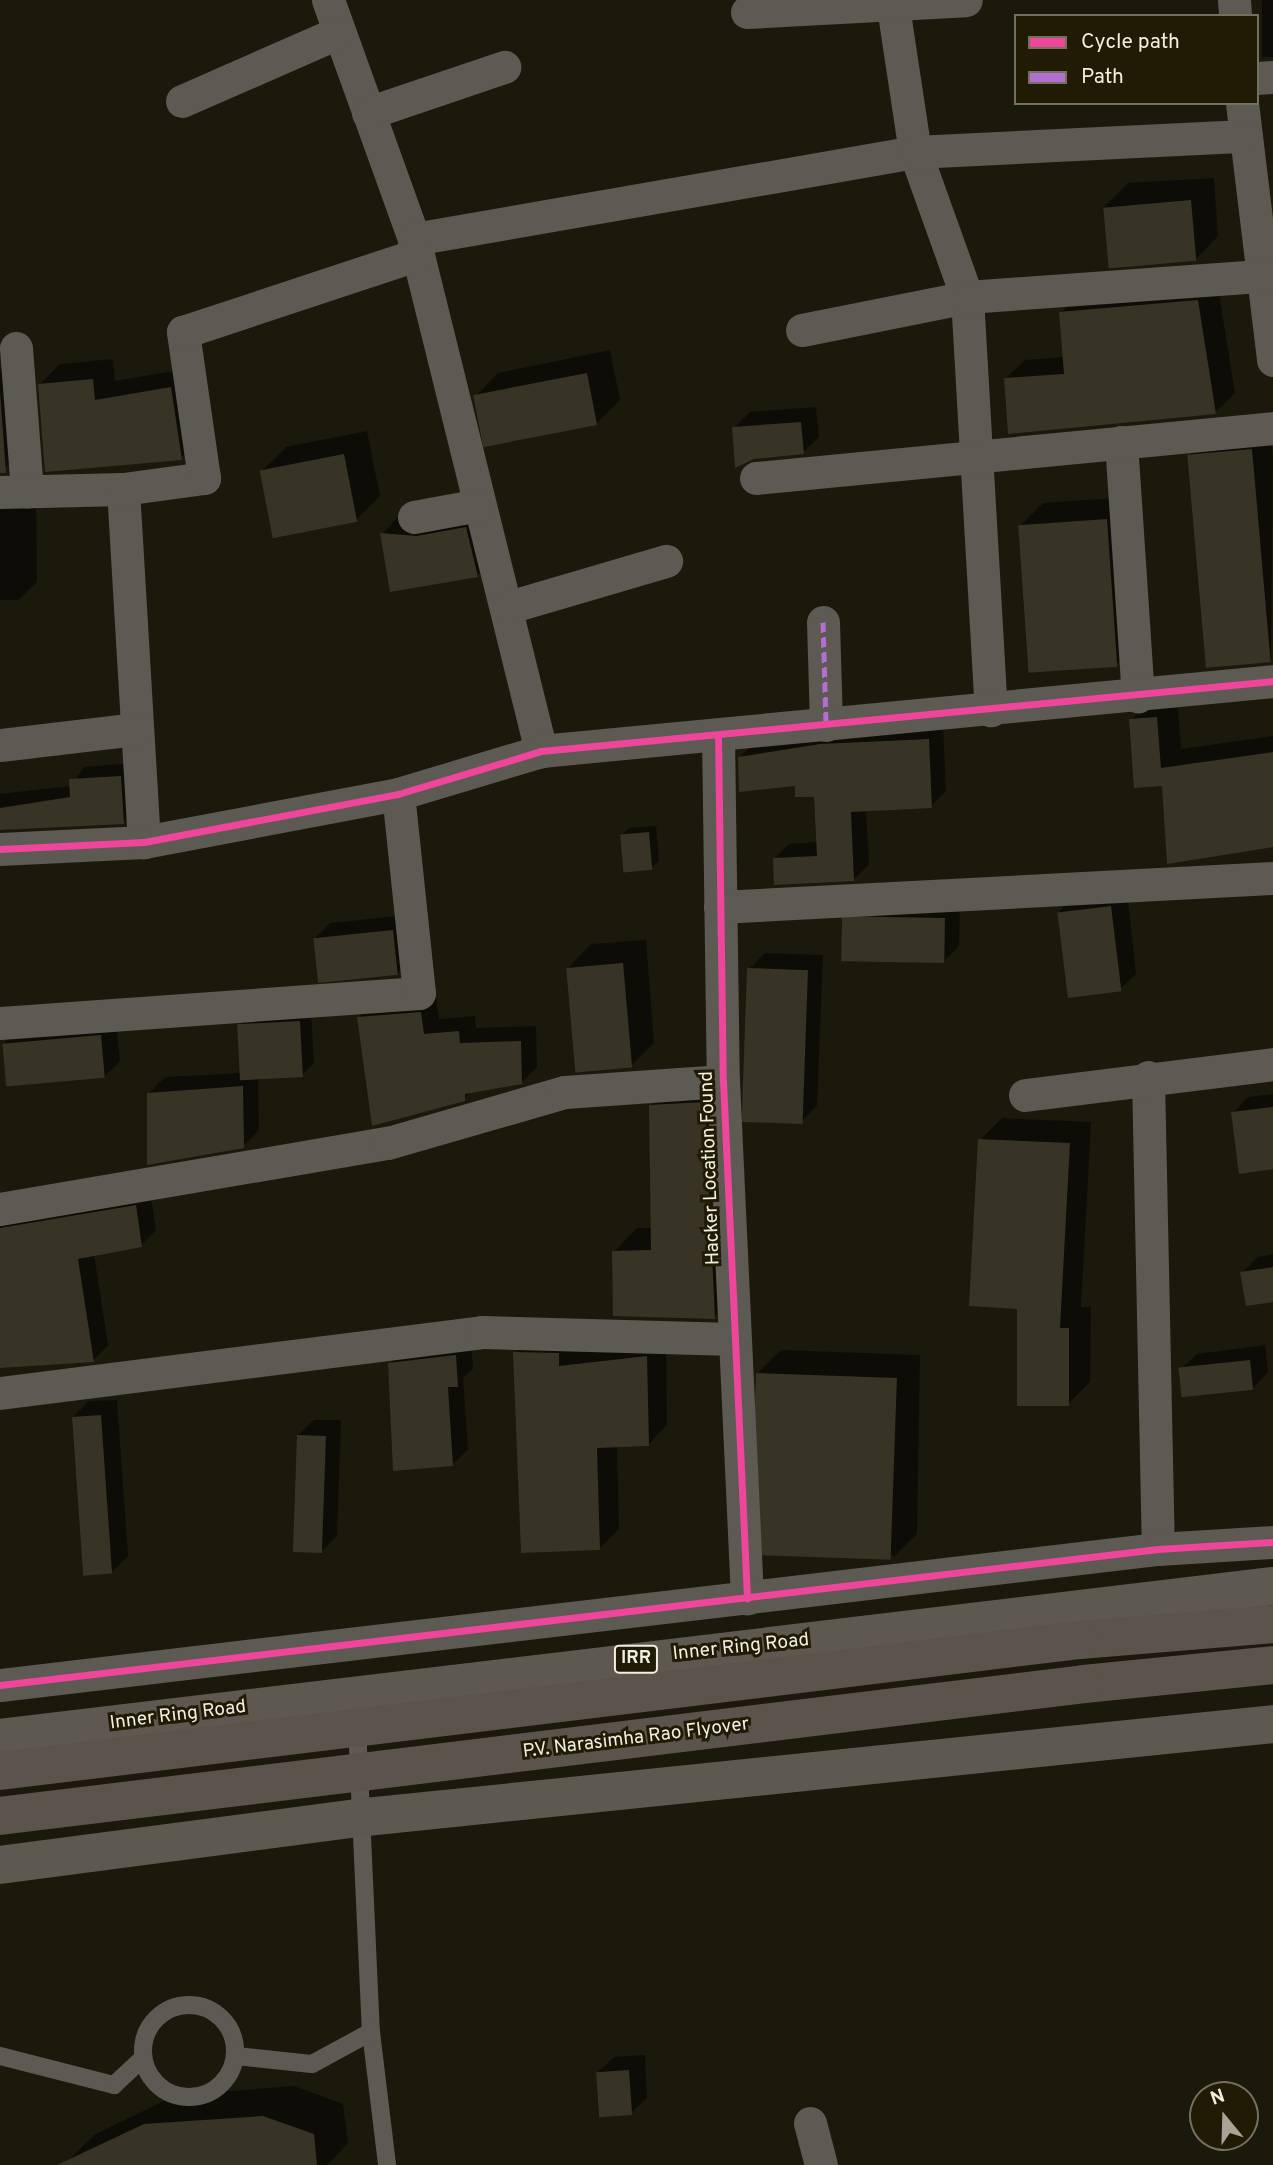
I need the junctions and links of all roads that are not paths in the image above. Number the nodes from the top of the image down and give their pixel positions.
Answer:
1 (328, 0) edge
2 (966, 0) edge
3 (892, 2) edge
4 (747, 12) dead end
5 (339, 32) junction
6 (504, 67) dead end
7 (182, 101) dead end
8 (1242, 105) edge
9 (368, 113) junction
10 (1245, 136) junction
11 (915, 152) junction
12 (415, 247) junction
13 (1263, 276) junction
14 (967, 297) junction
15 (802, 330) dead end
16 (16, 348) dead end
17 (1273, 360) edge
18 (1273, 428) edge
19 (1121, 442) junction
20 (979, 454) junction
21 (756, 478) dead end
22 (123, 489) junction
23 (14, 492) edge
24 (479, 505) junction
25 (414, 517) dead end
26 (666, 561) dead end
27 (506, 608) junction
28 (823, 622) dead end
29 (1273, 681) edge
30 (1138, 696) junction
31 (991, 710) junction
32 (826, 725) junction
33 (137, 729) junction
34 (718, 735) junction
35 (0, 745) edge
36 (541, 751) junction
37 (398, 794) junction
38 (144, 842) junction
39 (0, 849) edge
40 (1273, 878) edge
41 (720, 907) junction
42 (0, 1023) edge
43 (1273, 1064) edge
44 (1147, 1077) junction
45 (723, 1081) junction
46 (1026, 1095) dead end
47 (0, 1209) edge
48 (733, 1339) junction
49 (0, 1394) edge
50 (1273, 1542) edge
51 (1158, 1549) junction
52 (1273, 1586) edge
53 (747, 1598) junction
54 (1273, 1624) edge
55 (1273, 1665) edge
56 (0, 1685) edge
57 (353, 1693) junction
58 (1273, 1724) edge
59 (0, 1738) edge
60 (0, 1771) edge
61 (0, 1816) edge
62 (366, 1817) junction
63 (0, 1865) edge
64 (371, 2032) junction
65 (0, 2056) edge
66 (236, 2056) junction
67 (143, 2058) junction
68 (810, 2123) dead end
69 (387, 2165) edge
70 (821, 2165) edge

1 - 5 street
2 - 3 street
3 - 4 street
3 - 11 street
5 - 7 street
5 - 9 street
6 - 9 street
8 - 10 street
9 - 12 street
10 - 11 street
10 - 13 street
11 - 12 street
11 - 14 street
12 - 22 street
12 - 24 street
13 - 14 street
13 - 17 street
14 - 15 street
14 - 20 street
16 - 23 street
18 - 19 street
19 - 20 street
19 - 30 street
20 - 21 street
20 - 31 street
22 - 23 street
22 - 33 street
24 - 25 street
24 - 27 street
26 - 27 street
27 - 36 street
28 - 32 street
29 - 30 street
30 - 31 street
31 - 32 street
32 - 34 street
33 - 35 street
33 - 38 street
34 - 36 street
34 - 41 street, Hacker Location Found
36 - 37 street
37 - 38 street
37 - 42 street
38 - 39 street
40 - 41 street
41 - 45 street, Hacker Location Found
43 - 44 street
44 - 46 street
44 - 51 street
45 - 47 street
45 - 48 street, Hacker Location Found
48 - 49 street
48 - 53 street, Hacker Location Found
50 - 51 street
51 - 53 street
52 - 57 main road, Inner Ring Road / IRR
53 - 56 street
54 - 60 highway, bridge
55 - 61 highway, P.V. Narasimha Rao Flyover, bridge
57 - 59 main road, Inner Ring Road / IRR
57 - 62 lane
58 - 62 main road
62 - 63 main road
62 - 64 lane
64 - 66 lane
64 - 69 lane
65 - 67 lane
66 - 67 lane
66 - 67 lane
68 - 70 street

